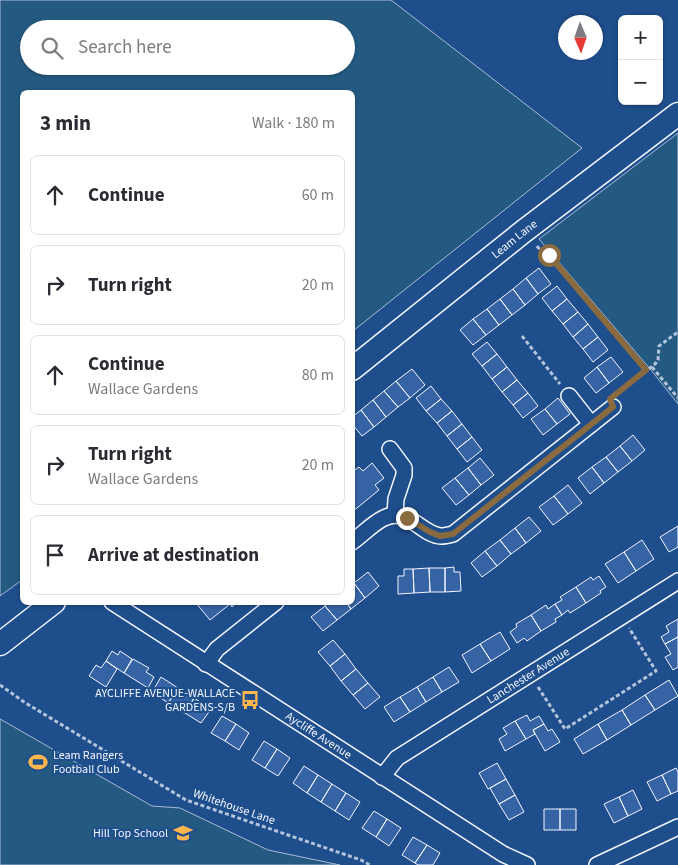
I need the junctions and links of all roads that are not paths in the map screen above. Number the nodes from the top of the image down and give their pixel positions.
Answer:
1 (678, 114) edge
2 (355, 367) edge
3 (570, 396) road end
4 (613, 407) road end
5 (591, 424) junction
6 (390, 449) dead end
7 (395, 515) junction
8 (355, 540) edge
9 (678, 581) edge
10 (50, 605) edge
11 (117, 605) edge
12 (272, 605) edge
13 (0, 644) edge
14 (206, 664) junction
15 (382, 777) junction
16 (678, 827) edge
17 (527, 865) edge
18 (597, 865) edge

1 - 2 main road, Leam Lane
3 - 5 street
4 - 5 street
5 - 7 street
6 - 7 street
7 - 8 street
9 - 15 street, Lanchester Avenue
10 - 13 main road
11 - 14 street, Aycliffe Avenue
12 - 14 street
14 - 15 street, Aycliffe Avenue
15 - 17 street, Aycliffe Avenue
16 - 18 street

